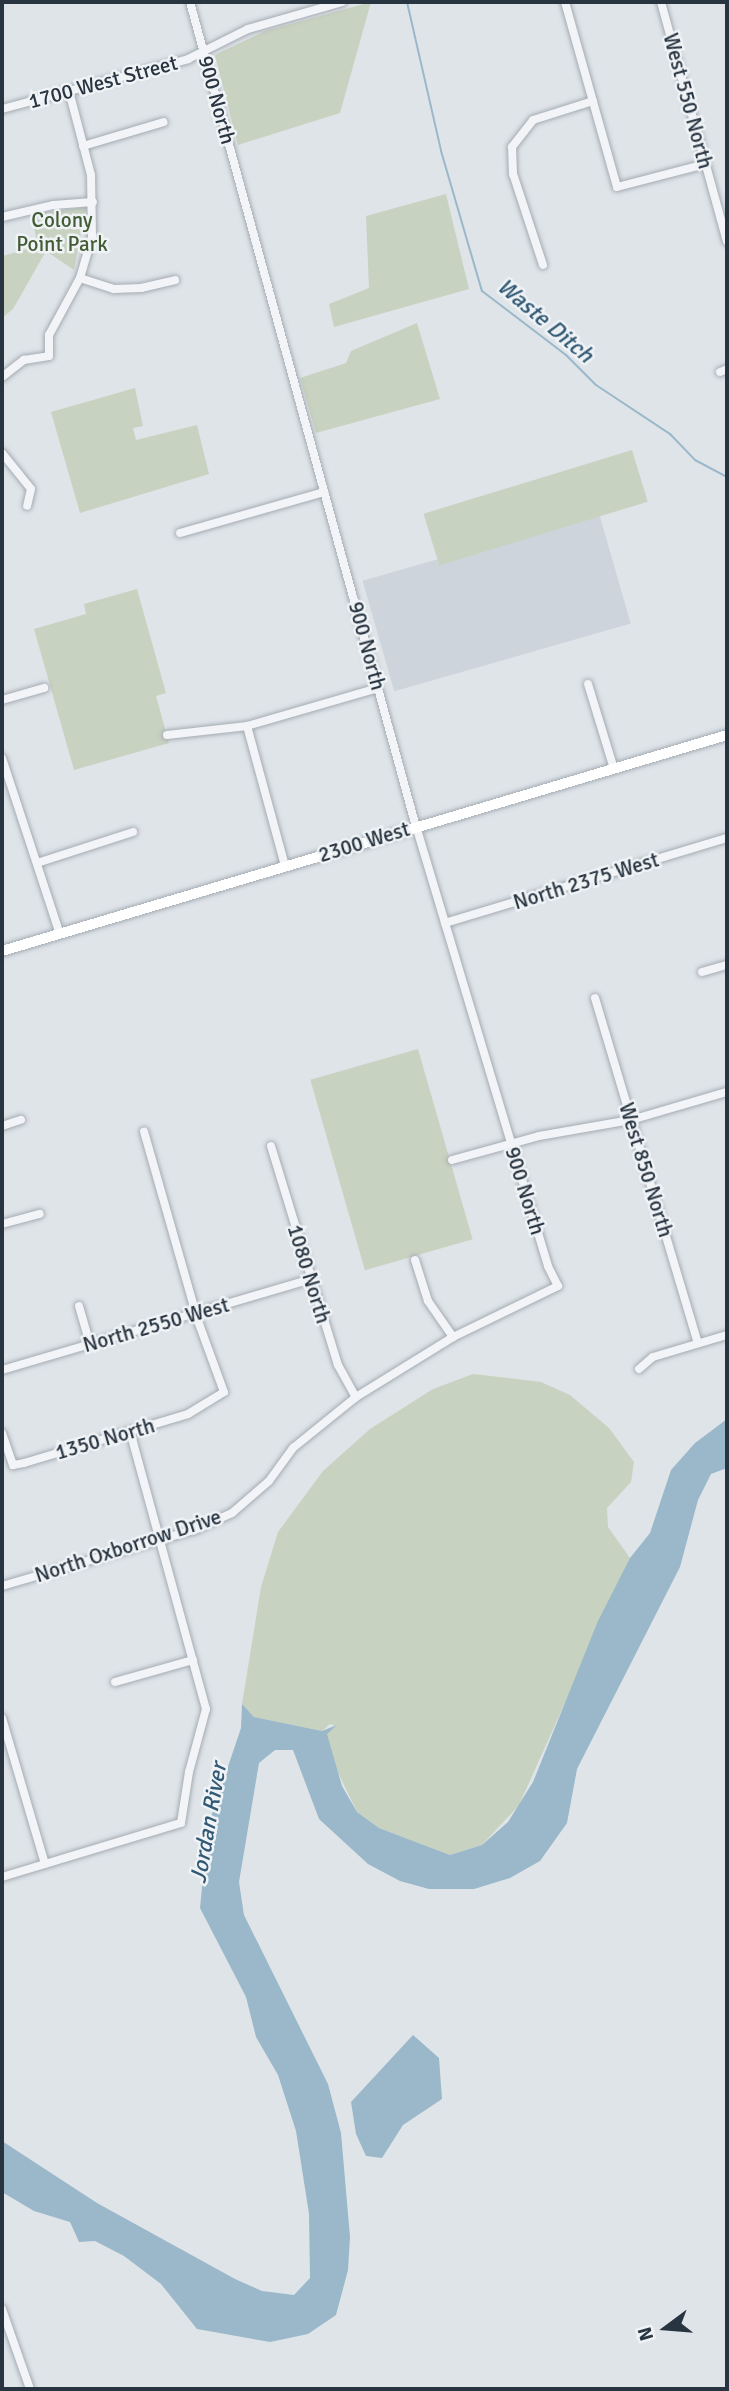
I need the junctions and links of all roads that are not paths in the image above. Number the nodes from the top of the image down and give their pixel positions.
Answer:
1 (190, 2) edge
2 (342, 2) edge
3 (565, 2) edge
4 (661, 2) edge
5 (204, 52) junction
6 (69, 91) junction
7 (593, 102) junction
8 (2, 109) edge
9 (164, 122) dead end
10 (83, 146) junction
11 (705, 164) junction
12 (93, 202) junction
13 (2, 217) edge
14 (727, 240) edge
15 (543, 265) dead end
16 (79, 278) junction
17 (175, 280) dead end
18 (2, 377) edge
19 (2, 453) edge
20 (324, 492) junction
21 (27, 506) dead end
22 (180, 533) dead end
23 (588, 684) dead end
24 (44, 688) dead end
25 (378, 688) junction
26 (2, 701) edge
27 (247, 726) junction
28 (167, 735) dead end
29 (727, 735) edge
30 (2, 758) edge
31 (614, 769) junction
32 (416, 827) junction
33 (133, 832) dead end
34 (727, 838) edge
35 (37, 863) junction
36 (285, 866) junction
37 (445, 923) junction
38 (60, 933) junction
39 (2, 951) edge
40 (727, 965) edge
41 (702, 972) dead end
42 (595, 998) dead end
43 (727, 1092) edge
44 (21, 1120) dead end
45 (631, 1120) junction
46 (2, 1126) edge
47 (144, 1132) dead end
48 (511, 1143) junction
49 (271, 1146) dead end
50 (452, 1160) dead end
51 (40, 1214) dead end
52 (2, 1224) edge
53 (415, 1260) dead end
54 (311, 1279) junction
55 (558, 1286) joint
56 (79, 1307) dead end
57 (196, 1313) junction
58 (727, 1335) edge
59 (453, 1336) junction
60 (698, 1343) junction
61 (90, 1344) junction
62 (639, 1369) dead end
63 (2, 1370) edge
64 (356, 1397) junction
65 (130, 1432) junction
66 (2, 1433) edge
67 (161, 1539) junction
68 (2, 1586) edge
69 (193, 1660) junction
70 (115, 1682) dead end
71 (2, 1718) edge
72 (45, 1864) junction
73 (2, 1877) edge
74 (2, 2309) edge
75 (30, 2389) edge

1 - 5 street, 900 North
2 - 5 street, 1700 West Street
3 - 7 street
4 - 11 street, West 550 North
5 - 6 street, 1700 West Street
5 - 20 street, 900 North
6 - 8 street, 1700 West Street
6 - 10 street
7 - 11 street
7 - 15 street
9 - 10 street
10 - 12 street
11 - 14 street, West 550 North
12 - 13 street
12 - 16 street
16 - 17 street
16 - 18 street
19 - 21 street
20 - 22 street
20 - 25 street, 900 North
23 - 31 street
24 - 26 street
25 - 27 street
25 - 32 street, 900 North
27 - 28 street
27 - 36 street
29 - 31 main road, 2300 West
30 - 35 street
31 - 32 main road, 2300 West
32 - 36 main road, 2300 West
32 - 37 street, 900 North
33 - 35 street
34 - 37 street, North 2375 West
35 - 38 street
36 - 38 main road, 2300 West
37 - 48 street, 900 North
38 - 39 main road, 2300 West
40 - 41 street
42 - 45 street, West 850 North
43 - 45 street
44 - 46 street
45 - 48 street
45 - 60 street, West 850 North
47 - 57 street
48 - 50 street
48 - 55 street, 900 North
49 - 54 street, 1080 North
51 - 52 street
53 - 59 street
54 - 57 street, North 2550 West
54 - 64 street, 1080 North
55 - 59 street, North Oxborrow Drive
56 - 61 street
57 - 61 street, North 2550 West
57 - 65 street, 1350 North
58 - 60 street
59 - 64 street, North Oxborrow Drive
60 - 62 street
61 - 63 street, North 2550 West
64 - 67 street, North Oxborrow Drive
65 - 66 street, 1350 North
65 - 67 street
67 - 68 street, North Oxborrow Drive
67 - 69 street
69 - 70 street
69 - 72 street
71 - 72 street
72 - 73 street
74 - 75 street

